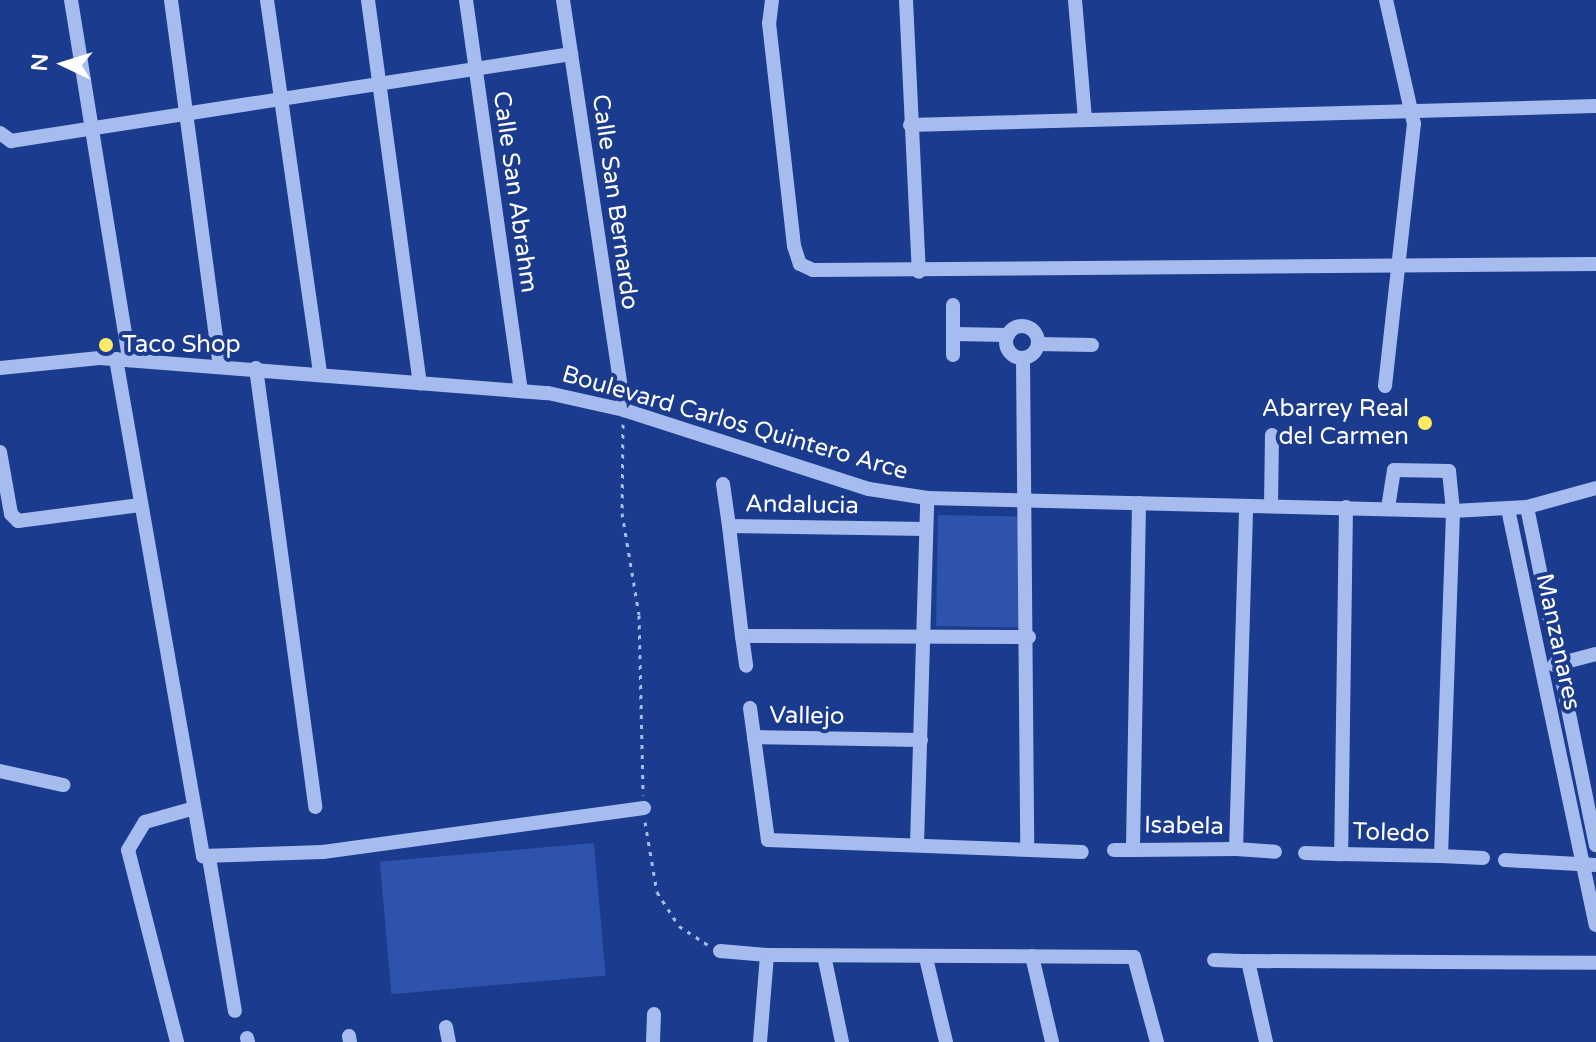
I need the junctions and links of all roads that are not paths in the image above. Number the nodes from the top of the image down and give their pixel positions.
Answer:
1 (71, 0) edge
2 (171, 0) edge
3 (267, 0) edge
4 (368, 0) edge
5 (466, 0) edge
6 (563, 0) edge
7 (772, 0) edge
8 (906, 0) edge
9 (1075, 0) edge
10 (1386, 0) edge
11 (571, 54) junction
12 (476, 70) junction
13 (380, 85) junction
14 (282, 101) junction
15 (1596, 106) edge
16 (1413, 113) junction
17 (188, 117) junction
18 (1085, 118) junction
19 (910, 125) junction
20 (92, 130) junction
21 (0, 133) edge
22 (1596, 264) edge
23 (1396, 265) junction
24 (919, 272) junction
25 (953, 305) dead end
26 (954, 334) junction
27 (1008, 335) junction
28 (1038, 344) junction
29 (1092, 345) dead end
30 (953, 355) dead end
31 (122, 359) junction
32 (1023, 359) junction
33 (220, 367) junction
34 (0, 368) edge
35 (256, 368) junction
36 (320, 374) junction
37 (420, 383) junction
38 (1385, 386) dead end
39 (521, 391) junction
40 (624, 410) junction
41 (1272, 435) dead end
42 (0, 452) edge
43 (723, 484) dead end
44 (1596, 488) edge
45 (927, 498) junction
46 (1028, 501) junction
47 (1139, 503) junction
48 (140, 505) junction
49 (1246, 506) junction
50 (1271, 506) junction
51 (1346, 507) junction
52 (1527, 507) junction
53 (1388, 509) junction
54 (1508, 509) junction
55 (1453, 511) junction
56 (729, 526) junction
57 (926, 529) junction
58 (923, 634) junction
59 (742, 636) junction
60 (1029, 637) junction
61 (1596, 654) edge
62 (1561, 663) junction
63 (746, 666) dead end
64 (1541, 668) junction
65 (750, 708) dead end
66 (754, 737) junction
67 (921, 740) junction
68 (1596, 759) edge
69 (1581, 763) junction
70 (0, 771) edge
71 (63, 785) dead end
72 (315, 807) dead end
73 (644, 808) road end
74 (191, 809) junction
75 (917, 845) junction
76 (1596, 845) edge
77 (1027, 848) junction
78 (1236, 849) junction
79 (1114, 850) dead end
80 (1133, 850) junction
81 (1082, 852) dead end
82 (1275, 852) dead end
83 (1305, 853) dead end
84 (1341, 854) junction
85 (1441, 856) junction
86 (209, 858) junction
87 (1483, 858) dead end
88 (1505, 860) dead end
89 (1590, 865) edge
90 (1596, 925) edge
91 (720, 951) road end
92 (767, 955) junction
93 (1032, 956) junction
94 (926, 958) junction
95 (825, 960) junction
96 (1214, 960) dead end
97 (1248, 961) junction
98 (1596, 963) edge
99 (235, 1011) dead end
100 (654, 1014) dead end
101 (446, 1027) dead end
102 (177, 1042) edge
103 (449, 1042) edge
104 (653, 1042) edge
105 (760, 1042) edge
106 (842, 1042) edge
107 (946, 1042) edge
108 (1052, 1042) edge
109 (1157, 1042) edge
110 (1266, 1042) edge

1 - 20 street
2 - 17 street
3 - 14 street
4 - 13 street
5 - 12 street, Calle San Abrahm
6 - 11 street, Calle San Bernardo
7 - 24 street
8 - 19 street
9 - 18 street
10 - 16 street
11 - 12 street
11 - 40 street, Calle San Bernardo
12 - 13 street
12 - 39 street, Calle San Abrahm
13 - 14 street
13 - 37 street
14 - 17 street
14 - 36 street
15 - 16 street
16 - 18 street
16 - 23 street
17 - 20 street
17 - 33 street
18 - 19 street
19 - 24 street
20 - 21 street
20 - 31 street
22 - 23 street
23 - 24 street
23 - 38 street
25 - 26 street
26 - 27 street
26 - 30 street
27 - 28 street
27 - 32 street
28 - 29 street
28 - 32 street
31 - 33 street, Boulevard Carlos Quintero Arce
31 - 34 street, Boulevard Carlos Quintero Arce
31 - 48 street
32 - 46 street
33 - 35 street, Boulevard Carlos Quintero Arce
35 - 36 street, Boulevard Carlos Quintero Arce
35 - 72 street
36 - 37 street, Boulevard Carlos Quintero Arce
37 - 39 street, Boulevard Carlos Quintero Arce
39 - 40 street, Boulevard Carlos Quintero Arce
40 - 45 street, Boulevard Carlos Quintero Arce
41 - 50 street
42 - 48 street
43 - 56 street
44 - 52 street, Boulevard Carlos Quintero Arce
45 - 46 street, Boulevard Carlos Quintero Arce
45 - 57 street
46 - 47 street, Boulevard Carlos Quintero Arce
46 - 60 street
47 - 49 street, Boulevard Carlos Quintero Arce
47 - 80 street, Isabela
48 - 74 street
49 - 50 street, Boulevard Carlos Quintero Arce
49 - 78 street, Isabela
50 - 51 street, Boulevard Carlos Quintero Arce
51 - 53 street, Boulevard Carlos Quintero Arce
51 - 84 street, Toledo
52 - 54 street, Boulevard Carlos Quintero Arce
52 - 62 street, Manzanares
53 - 55 street, Boulevard Carlos Quintero Arce
53 - 55 street, Toledo
54 - 55 street, Boulevard Carlos Quintero Arce
54 - 64 street, Manzanares
55 - 85 street, Toledo
56 - 57 street, Andalucia
56 - 59 street, Andalucia
57 - 58 street
58 - 59 street
58 - 60 street
58 - 67 street
59 - 63 street, Andalucia
60 - 77 street
61 - 62 street
62 - 64 street
62 - 69 street, Manzanares
64 - 89 street, Manzanares
65 - 66 street
66 - 67 street, Vallejo
66 - 75 street, Vallejo
67 - 75 street
68 - 69 street
69 - 76 street, Manzanares
70 - 71 street
73 - 86 street
74 - 86 street
74 - 102 street
75 - 77 street
77 - 81 street
78 - 80 street, Isabela
78 - 82 street
79 - 80 street
83 - 84 street
84 - 85 street, Toledo
85 - 87 street
86 - 99 street
88 - 89 street
89 - 90 street, Manzanares
91 - 92 street
92 - 95 street
92 - 105 street
93 - 94 street
93 - 108 street
93 - 109 street
94 - 95 street
94 - 107 street
95 - 106 street
96 - 97 street
97 - 98 street
97 - 110 street
100 - 104 street
101 - 103 street

